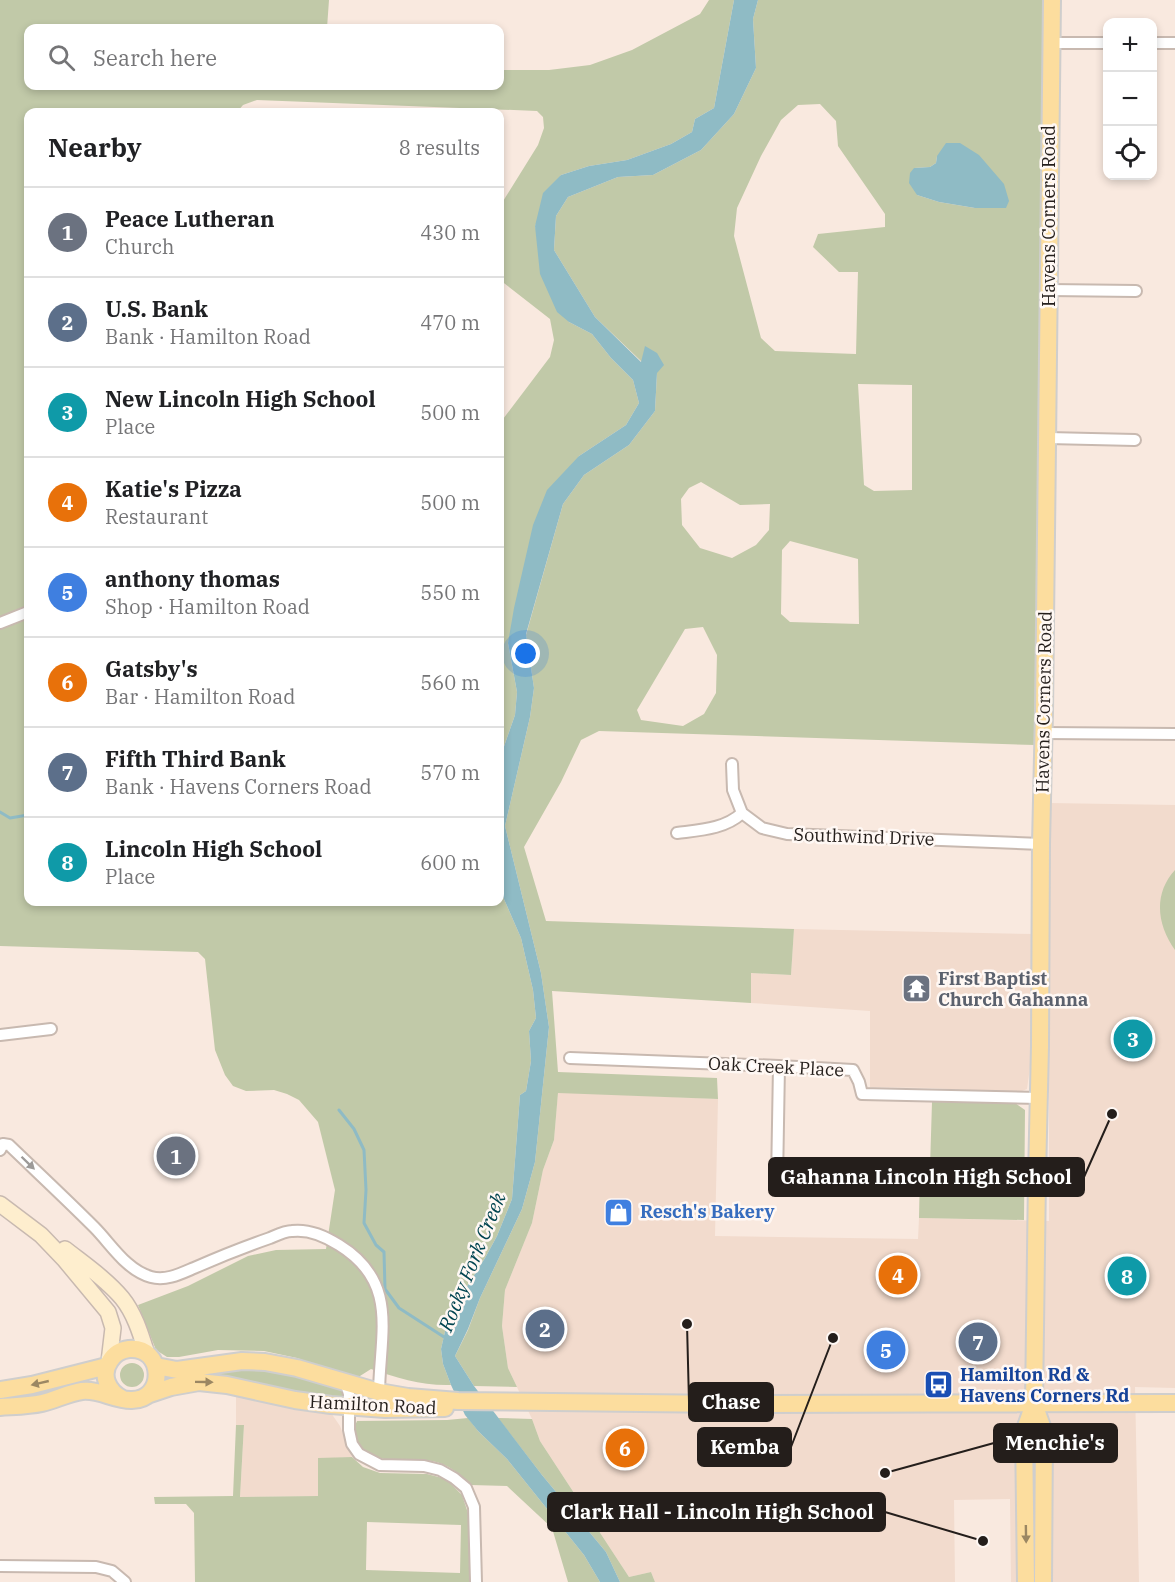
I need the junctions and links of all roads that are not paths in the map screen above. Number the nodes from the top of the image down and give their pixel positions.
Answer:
1 (1052, 0) edge
2 (1052, 43) junction
3 (1103, 43) edge
4 (1157, 43) edge
5 (1175, 44) edge
6 (1049, 290) junction
7 (1136, 291) dead end
8 (1048, 438) junction
9 (1135, 440) dead end
10 (24, 614) edge
11 (0, 623) edge
12 (1044, 733) junction
13 (1175, 735) edge
14 (732, 764) dead end
15 (742, 813) junction
16 (677, 832) dead end
17 (1041, 844) junction
18 (51, 1029) dead end
19 (0, 1035) edge
20 (570, 1058) dead end
21 (779, 1066) junction
22 (1038, 1098) junction
23 (2, 1147) edge
24 (777, 1181) dead end
25 (0, 1204) edge
26 (41, 1235) junction
27 (151, 1359) junction
28 (111, 1360) junction
29 (340, 1380) junction
30 (0, 1390) edge
31 (105, 1390) junction
32 (379, 1392) junction
33 (147, 1395) junction
34 (427, 1403) junction
35 (1175, 1403) edge
36 (1034, 1404) junction
37 (0, 1407) edge
38 (348, 1407) junction
39 (0, 1566) edge
40 (125, 1582) edge
41 (476, 1582) edge
42 (1026, 1582) edge
43 (1043, 1582) edge

1 - 2 main road, Havens Corners Road
2 - 3 street
2 - 6 main road, Havens Corners Road
4 - 5 street
6 - 7 street
6 - 8 main road, Havens Corners Road
8 - 9 street
8 - 12 main road, Havens Corners Road
10 - 11 street
12 - 13 street
12 - 17 main road, Havens Corners Road
14 - 15 street
15 - 16 street
15 - 17 street, Southwind Drive
17 - 22 main road, Havens Corners Road
18 - 19 street
20 - 21 street, Oak Creek Place
21 - 22 street, Oak Creek Place
21 - 24 street
22 - 36 main road, Havens Corners Road
23 -> 32 street
25 - 26 main road
26 - 27 main road
26 - 28 main road
27 - 28 main road
27 - 29 main road, Hamilton Road
27 - 33 main road
28 -> 30 main road
28 - 31 main road
29 - 32 main road, Hamilton Road
29 - 38 street
31 - 33 main road
31 - 37 main road
32 - 34 main road, Hamilton Road
33 -> 38 main road, Hamilton Road
34 - 36 main road, Hamilton Road
34 - 38 main road, Hamilton Road
35 - 36 main road, Hamilton Road
36 -> 42 main road
36 - 43 main road
38 - 41 street
39 - 40 street

